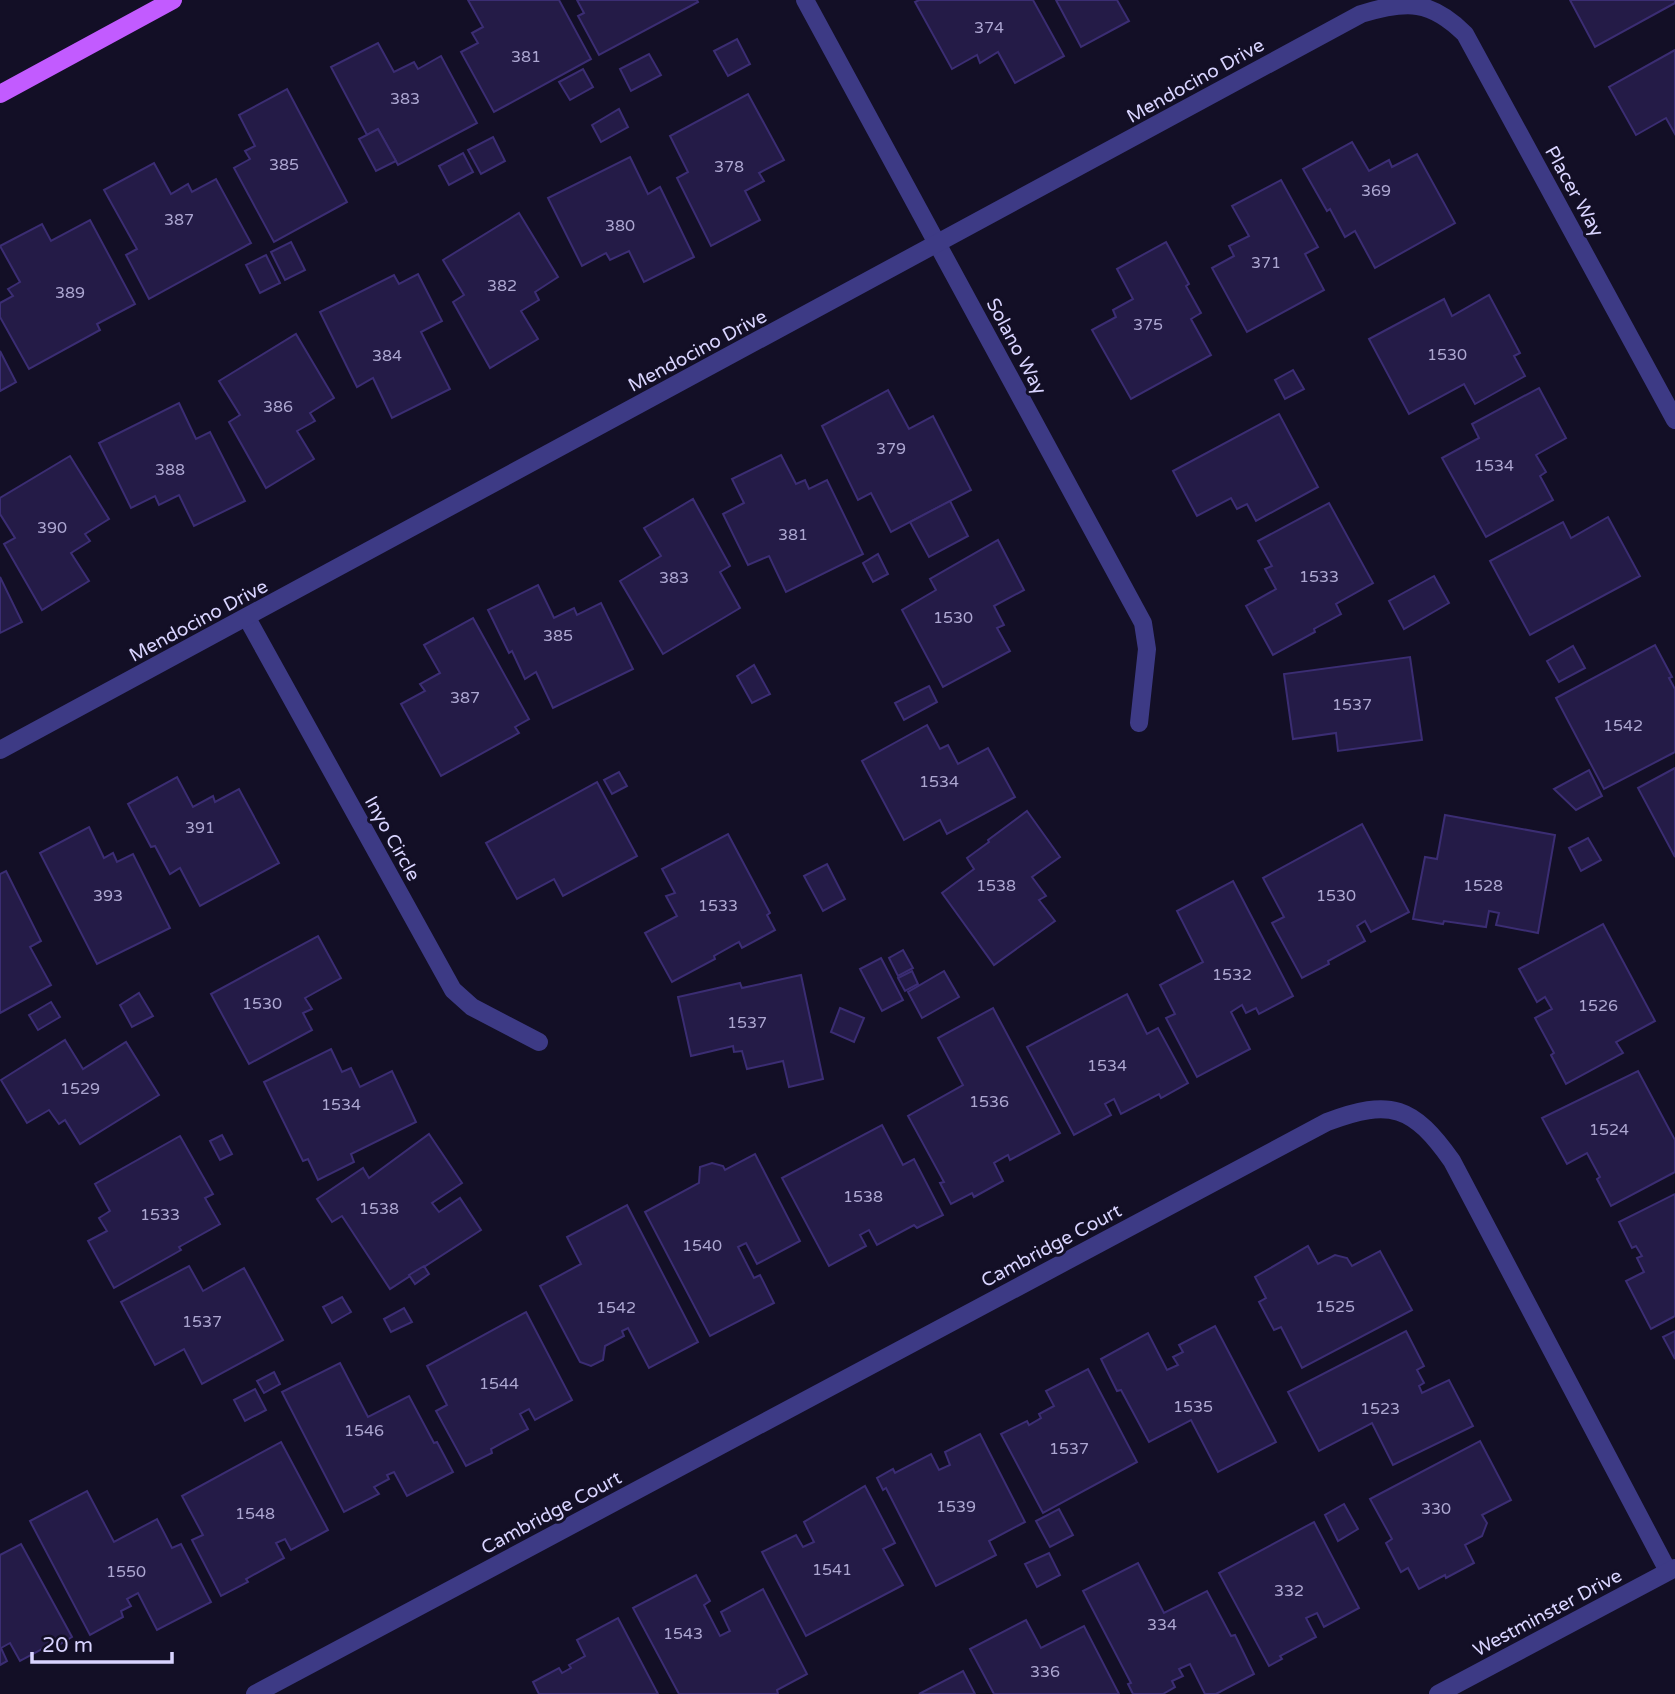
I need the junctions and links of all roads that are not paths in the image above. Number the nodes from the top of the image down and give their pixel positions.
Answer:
1 (173, 0) edge
2 (805, 0) edge
3 (1418, 3) joint
4 (0, 94) edge
5 (937, 244) junction
6 (1675, 420) edge
7 (247, 618) junction
8 (1139, 723) dead end
9 (0, 750) edge
10 (539, 1042) dead end
11 (1672, 1569) edge
12 (255, 1694) edge
13 (1438, 1694) edge

1 - 4 main road
2 - 5 street, Solano Way
3 - 5 street, Mendocino Drive
3 - 6 street, Placer Way
5 - 7 street, Mendocino Drive
5 - 8 street, Solano Way
7 - 9 street, Mendocino Drive
7 - 10 street, Inyo Circle
11 - 12 street, Cambridge Court
11 - 13 street, Westminster Drive

